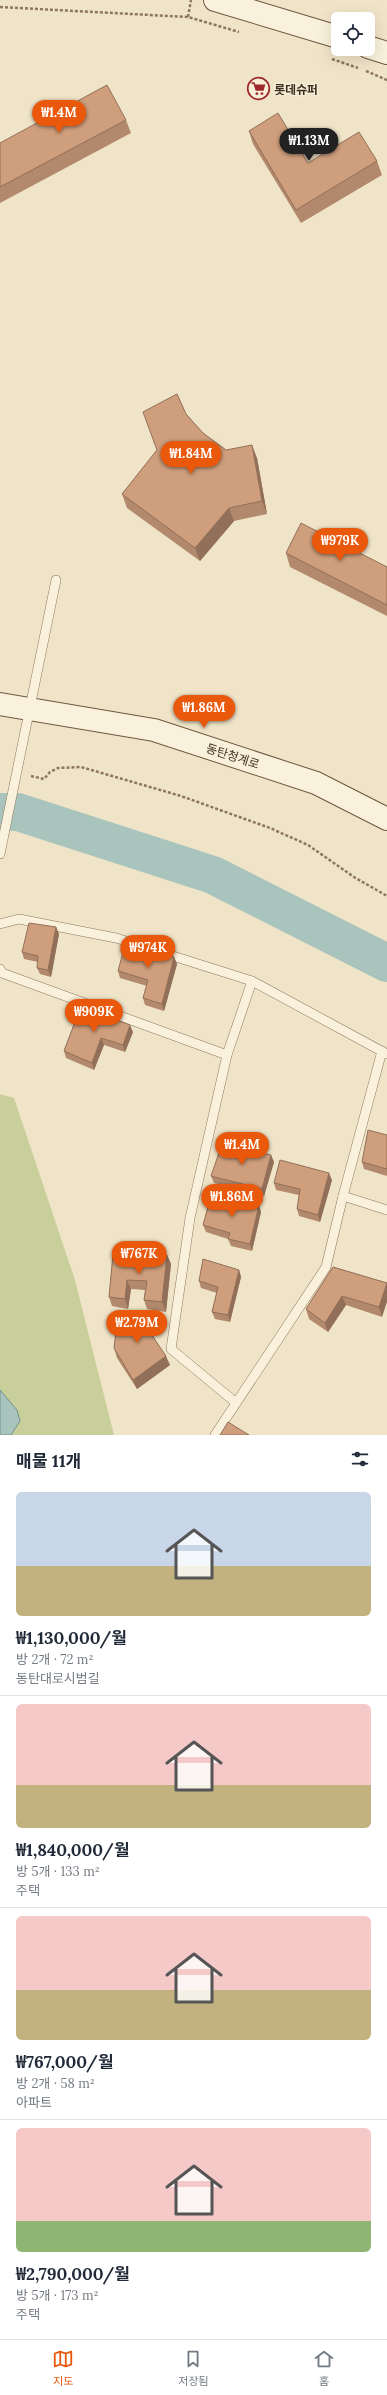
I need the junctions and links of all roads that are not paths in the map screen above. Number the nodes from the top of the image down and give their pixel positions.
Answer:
1 (215, 0) edge
2 (331, 35) edge
3 (375, 49) edge
4 (387, 53) edge
5 (56, 580) dead end
6 (0, 704) edge
7 (29, 709) junction
8 (387, 818) edge
9 (0, 854) edge
10 (0, 924) edge
11 (0, 969) edge
12 (252, 981) junction
13 (385, 1052) edge
14 (227, 1055) junction
15 (343, 1196) junction
16 (387, 1210) edge
17 (235, 1402) junction
18 (215, 1435) edge

1 - 2 street
3 - 4 street
5 - 7 lane
6 - 7 street, 동탄청계로
7 - 8 street, 동탄청계로
7 - 9 lane
10 - 12 lane
11 - 14 lane
12 - 13 lane
12 - 14 lane
13 - 15 lane
14 - 17 lane
15 - 16 lane
15 - 17 lane
17 - 18 lane

